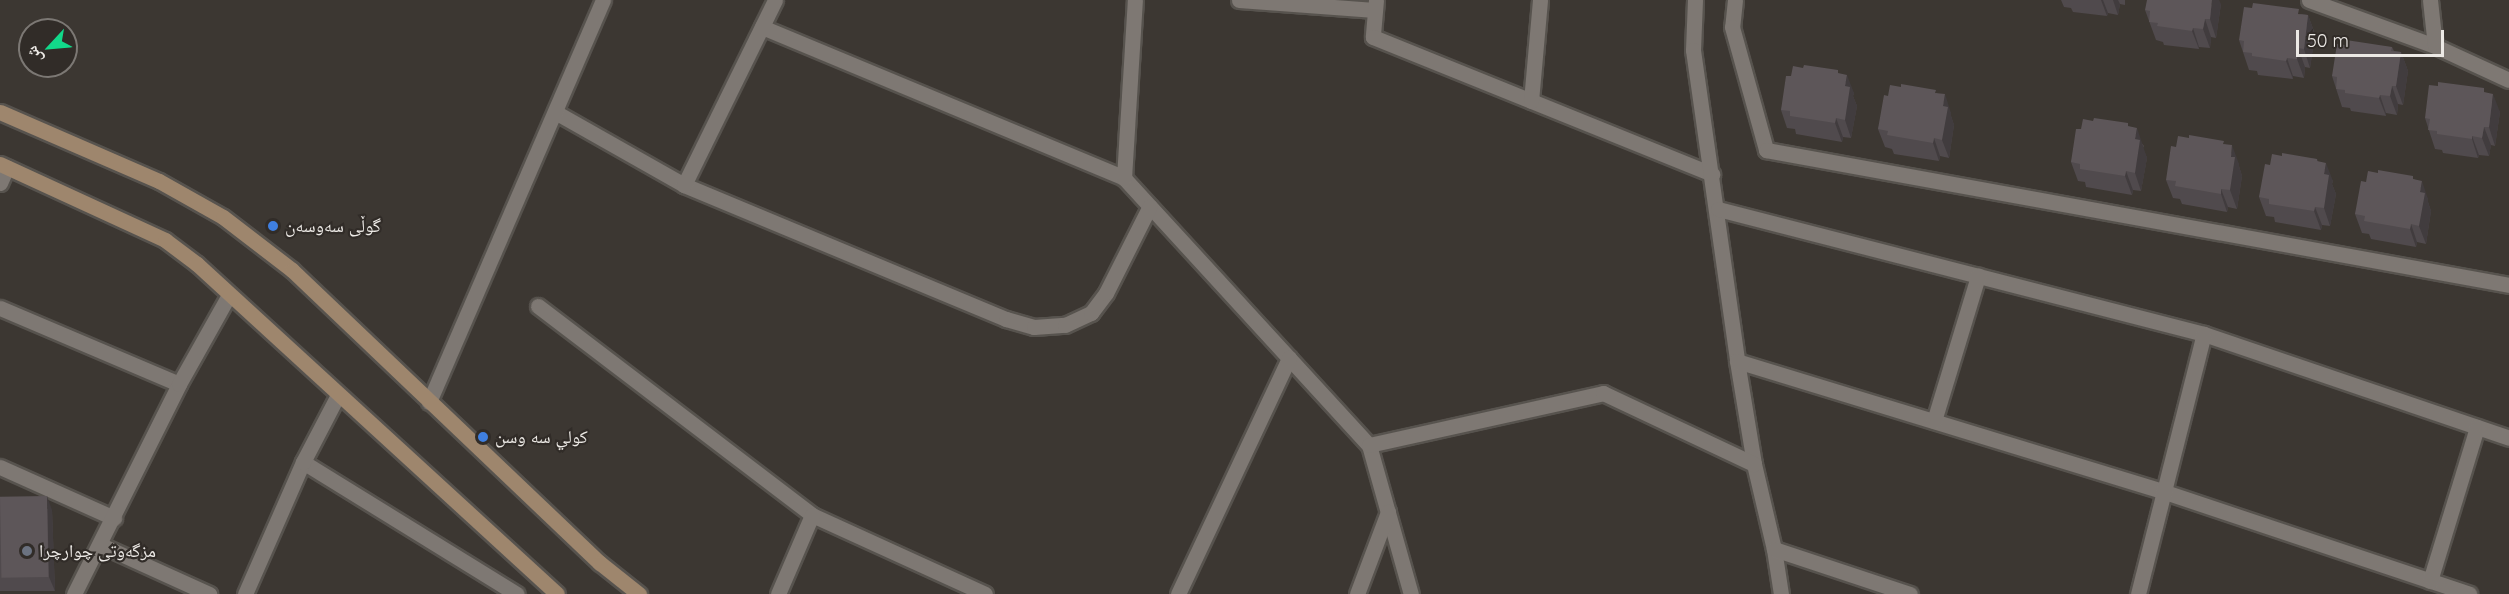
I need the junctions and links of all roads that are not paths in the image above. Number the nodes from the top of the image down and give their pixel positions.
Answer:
1 (603, 0) edge
2 (775, 0) edge
3 (1135, 0) edge
4 (1239, 0) edge
5 (1540, 0) edge
6 (1695, 0) edge
7 (1735, 0) edge
8 (2309, 0) edge
9 (2430, 0) edge
10 (1375, 5) edge
11 (762, 27) junction
12 (2435, 46) junction
13 (2509, 80) edge
14 (1531, 100) junction
15 (0, 112) edge
16 (555, 112) junction
17 (3, 166) edge
18 (1712, 174) junction
19 (1124, 178) junction
20 (0, 183) edge
21 (684, 184) junction
22 (1150, 206) junction
23 (1718, 209) junction
24 (1978, 276) junction
25 (2509, 285) edge
26 (229, 295) junction
27 (538, 306) dead end
28 (0, 308) edge
29 (2204, 334) junction
30 (1289, 358) junction
31 (1737, 361) junction
32 (179, 384) junction
33 (338, 395) junction
34 (429, 402) junction
35 (1934, 421) junction
36 (2477, 427) junction
37 (2509, 438) edge
38 (1369, 445) junction
39 (303, 462) junction
40 (1754, 464) junction
41 (0, 467) edge
42 (2162, 491) junction
43 (1388, 512) junction
44 (812, 515) junction
45 (114, 518) junction
46 (101, 545) junction
47 (1774, 549) junction
48 (2430, 581) junction
49 (247, 593) edge
50 (74, 594) edge
51 (209, 594) edge
52 (517, 594) edge
53 (557, 594) edge
54 (639, 594) edge
55 (778, 594) edge
56 (985, 594) edge
57 (1178, 594) edge
58 (1357, 594) edge
59 (1411, 594) edge
60 (1781, 594) edge
61 (1910, 594) edge
62 (2138, 594) edge
63 (2469, 594) edge

1 - 16 street
2 - 11 street
3 - 19 street
4 - 10 street
5 - 14 street
6 - 18 street
7 - 25 street
8 - 12 street
9 - 12 street
10 - 14 street
11 - 19 street
11 - 21 street
12 - 13 street
14 - 18 street
15 - 34 street
16 - 21 street
16 - 34 street
17 - 20 street
17 - 26 street
18 - 23 street
19 - 22 street
21 - 22 street
22 - 30 street
23 - 24 street
23 - 31 street
24 - 29 street
24 - 35 street
26 - 32 street
26 - 33 street
27 - 44 street
28 - 32 street
29 - 36 street
29 - 42 street
30 - 38 street
30 - 57 street
31 - 35 street
31 - 40 street
32 - 45 street
33 - 39 street
33 - 53 street
34 - 54 street
35 - 42 street
36 - 37 street
36 - 48 street
38 - 40 street
38 - 43 street
39 - 49 street
39 - 52 street
40 - 47 street
41 - 45 street
42 - 48 street
42 - 62 street
43 - 58 street
43 - 59 street
44 - 55 street
44 - 56 street
45 - 46 street
46 - 50 street
46 - 51 street
47 - 60 street
47 - 61 street
48 - 63 street

